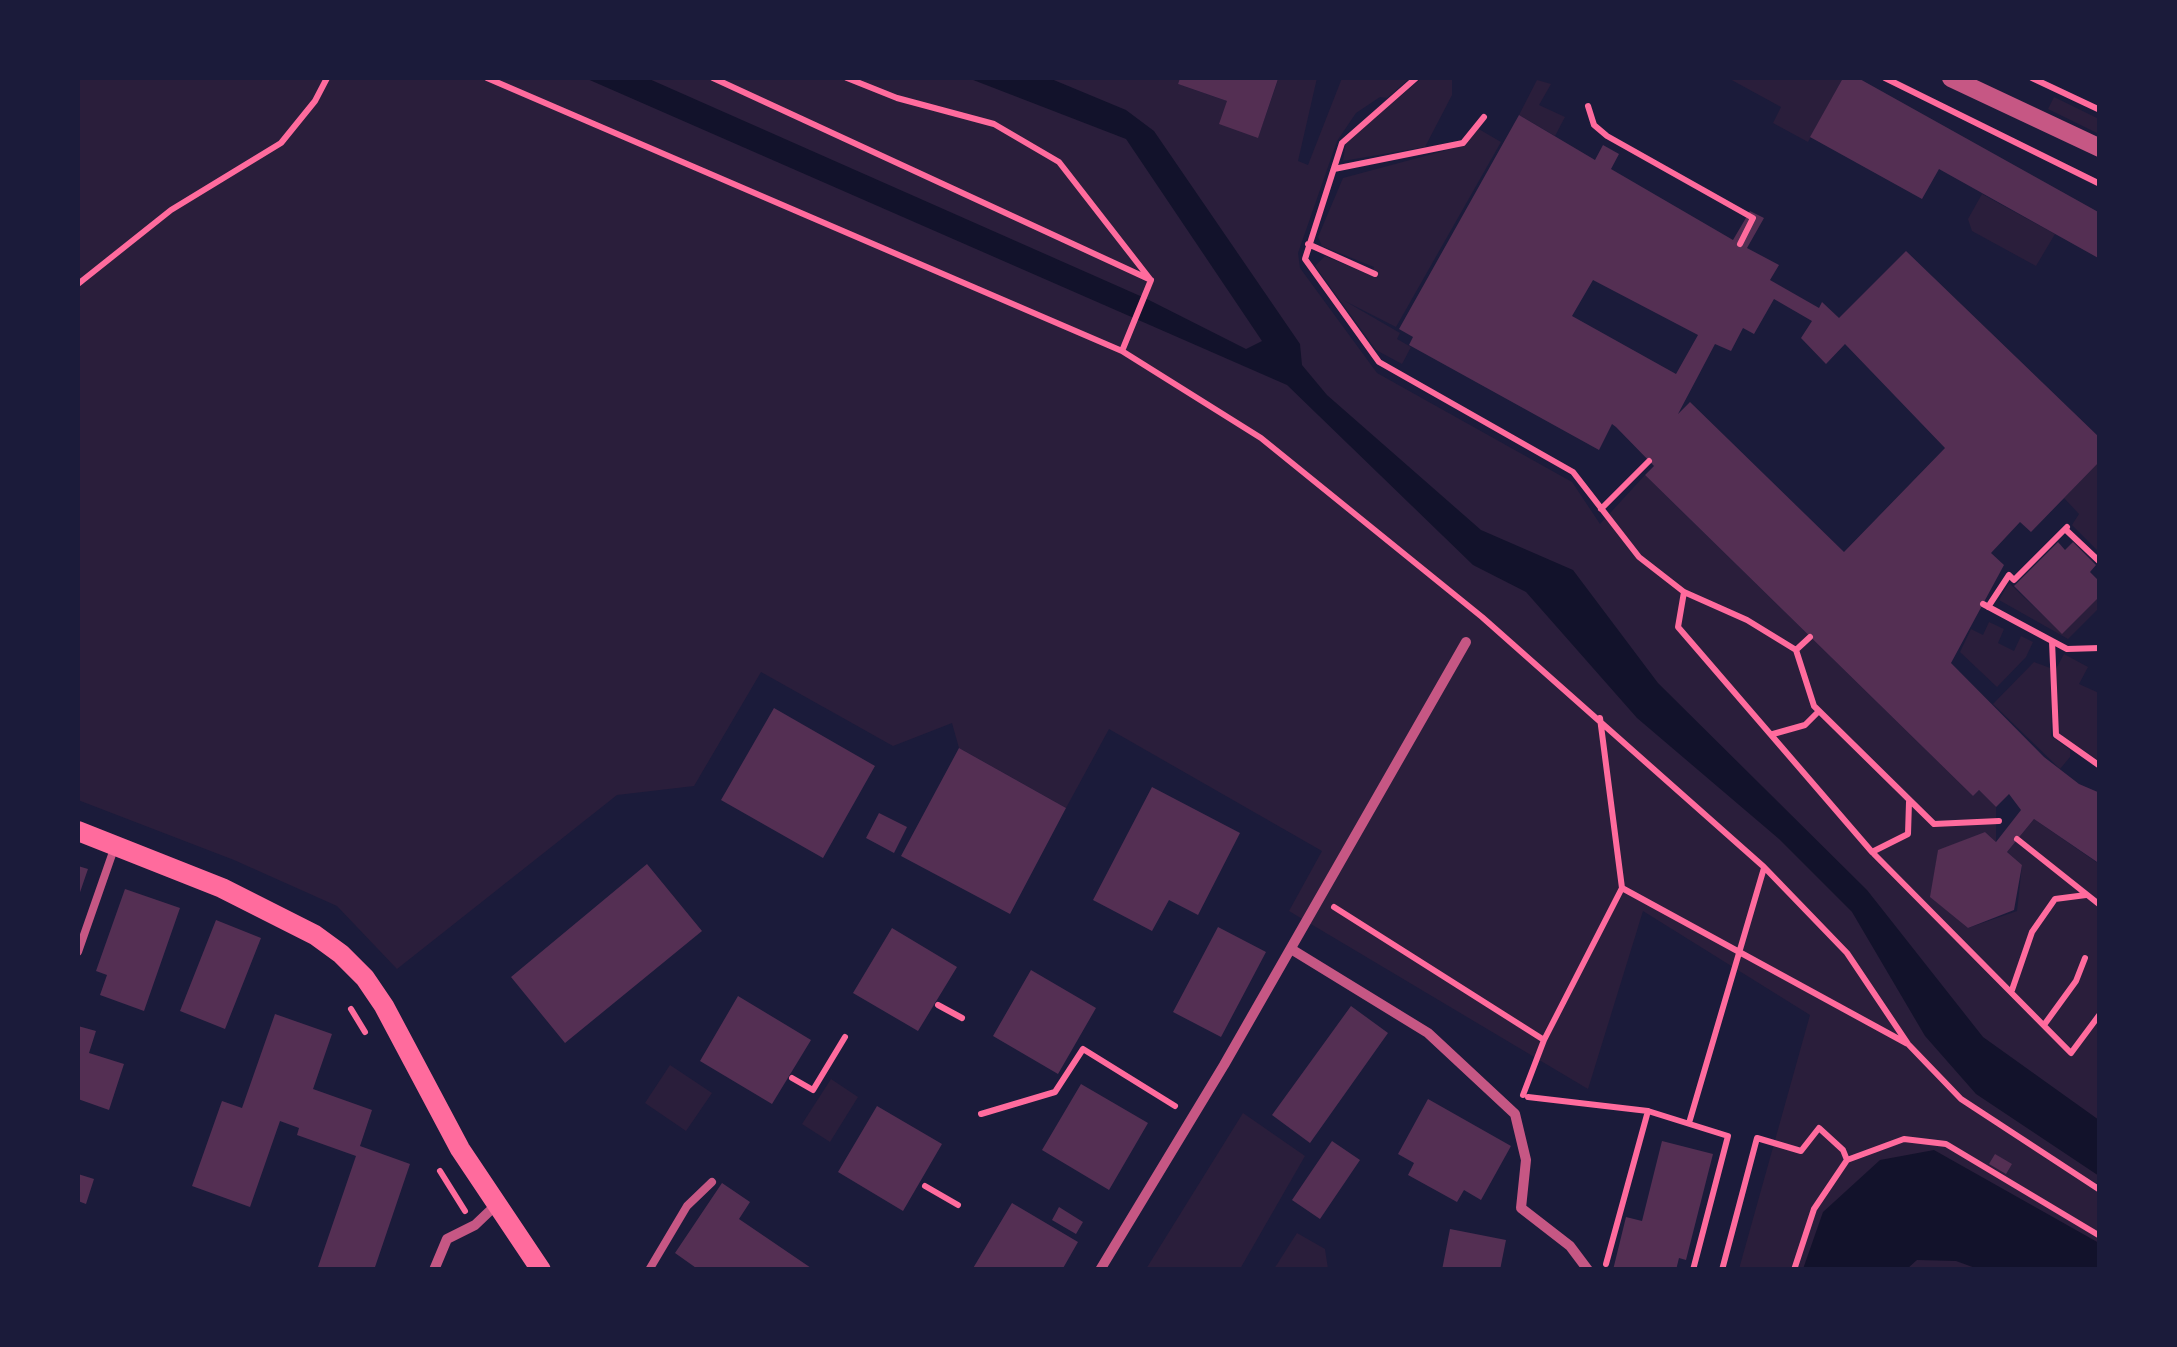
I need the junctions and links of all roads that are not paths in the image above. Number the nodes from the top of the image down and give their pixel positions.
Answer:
1 (1951, 78) edge
2 (2100, 148) edge
3 (1466, 642) dead end
4 (78, 831) edge
5 (115, 846) junction
6 (1291, 949) junction
7 (78, 952) edge
8 (712, 1182) dead end
9 (496, 1205) junction
10 (434, 1270) edge
11 (541, 1270) edge
12 (649, 1270) edge
13 (1100, 1270) edge
14 (1588, 1270) edge

1 - 2 street
3 - 6 street
4 - 5 main road
5 - 7 lane
5 - 9 main road
6 - 13 street
6 - 14 street
8 - 12 lane
9 - 10 street
9 - 11 main road

